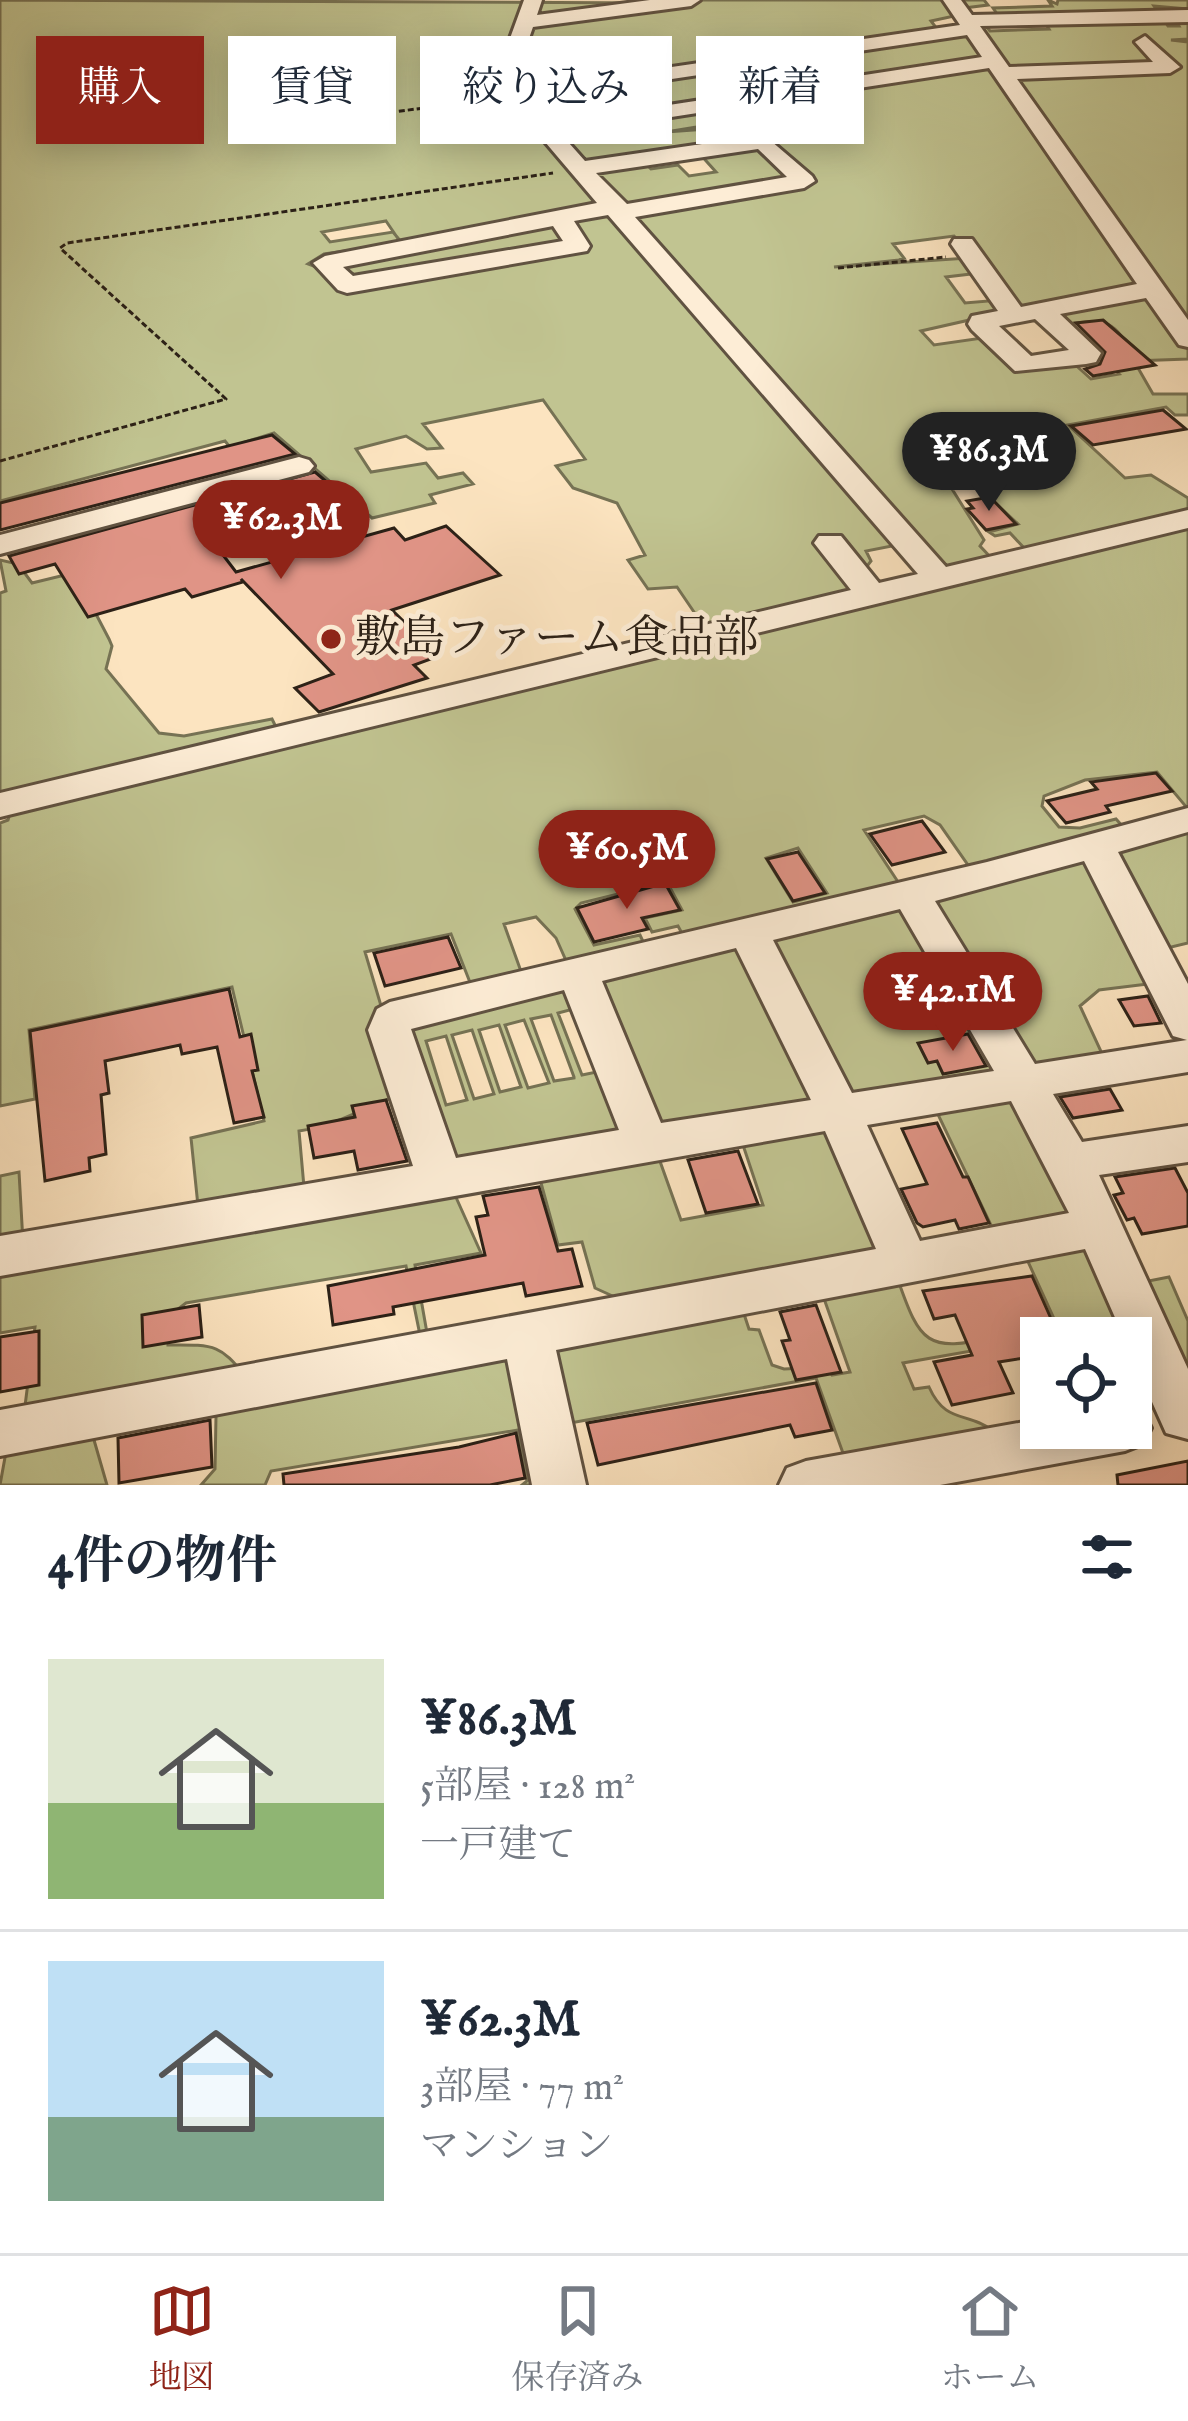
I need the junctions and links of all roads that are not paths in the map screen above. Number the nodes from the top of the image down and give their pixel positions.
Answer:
1 (555, 0) edge
2 (691, 0) edge
3 (1047, 6) dead end
4 (529, 9) edge
5 (1188, 16) edge
6 (980, 35) edge
7 (1122, 42) dead end
8 (672, 75) edge
9 (672, 103) edge
10 (561, 144) edge
11 (583, 168) junction
12 (620, 209) junction
13 (559, 216) junction
14 (966, 249) road end
15 (1152, 289) junction
16 (1188, 339) edge
17 (299, 466) dead end
18 (1188, 518) edge
19 (830, 543) dead end
20 (0, 544) edge
21 (940, 580) junction
22 (873, 597) junction
23 (0, 805) edge
24 (1188, 820) edge
25 (1096, 846) junction
26 (910, 893) junction
27 (749, 933) junction
28 (578, 973) junction
29 (1188, 1025) edge
30 (1188, 1056) edge
31 (1023, 1082) junction
32 (839, 1112) junction
33 (647, 1143) junction
34 (1188, 1144) edge
35 (1070, 1162) junction
36 (440, 1178) junction
37 (1099, 1227) junction
38 (0, 1256) edge
39 (908, 1266) junction
40 (527, 1334) junction
41 (1186, 1417) edge
42 (1152, 1423) edge
43 (0, 1433) edge
44 (1020, 1446) edge
45 (559, 1485) edge
46 (806, 1485) edge

1 - 4 street
2 - 4 street
3 - 6 street
5 - 6 street
6 - 7 street
6 - 8 street
6 - 9 street
6 - 15 street
10 - 11 street
11 - 12 street
11 - 12 street
12 - 13 street
12 - 21 street
13 - 13 street
14 - 15 street
15 - 16 street
17 - 20 street
18 - 21 street
19 - 22 street
21 - 22 street
22 - 23 street
24 - 25 street
25 - 26 street
25 - 29 street
26 - 27 street
26 - 31 street
27 - 28 street
27 - 32 street
28 - 33 street
28 - 36 street
30 - 31 street
31 - 32 street
31 - 35 street
32 - 33 street
32 - 39 street
33 - 36 street
34 - 35 street
35 - 37 street
36 - 38 street
37 - 39 street
37 - 41 street
39 - 40 street
40 - 43 street
40 - 45 street
41 - 42 street
44 - 46 street

